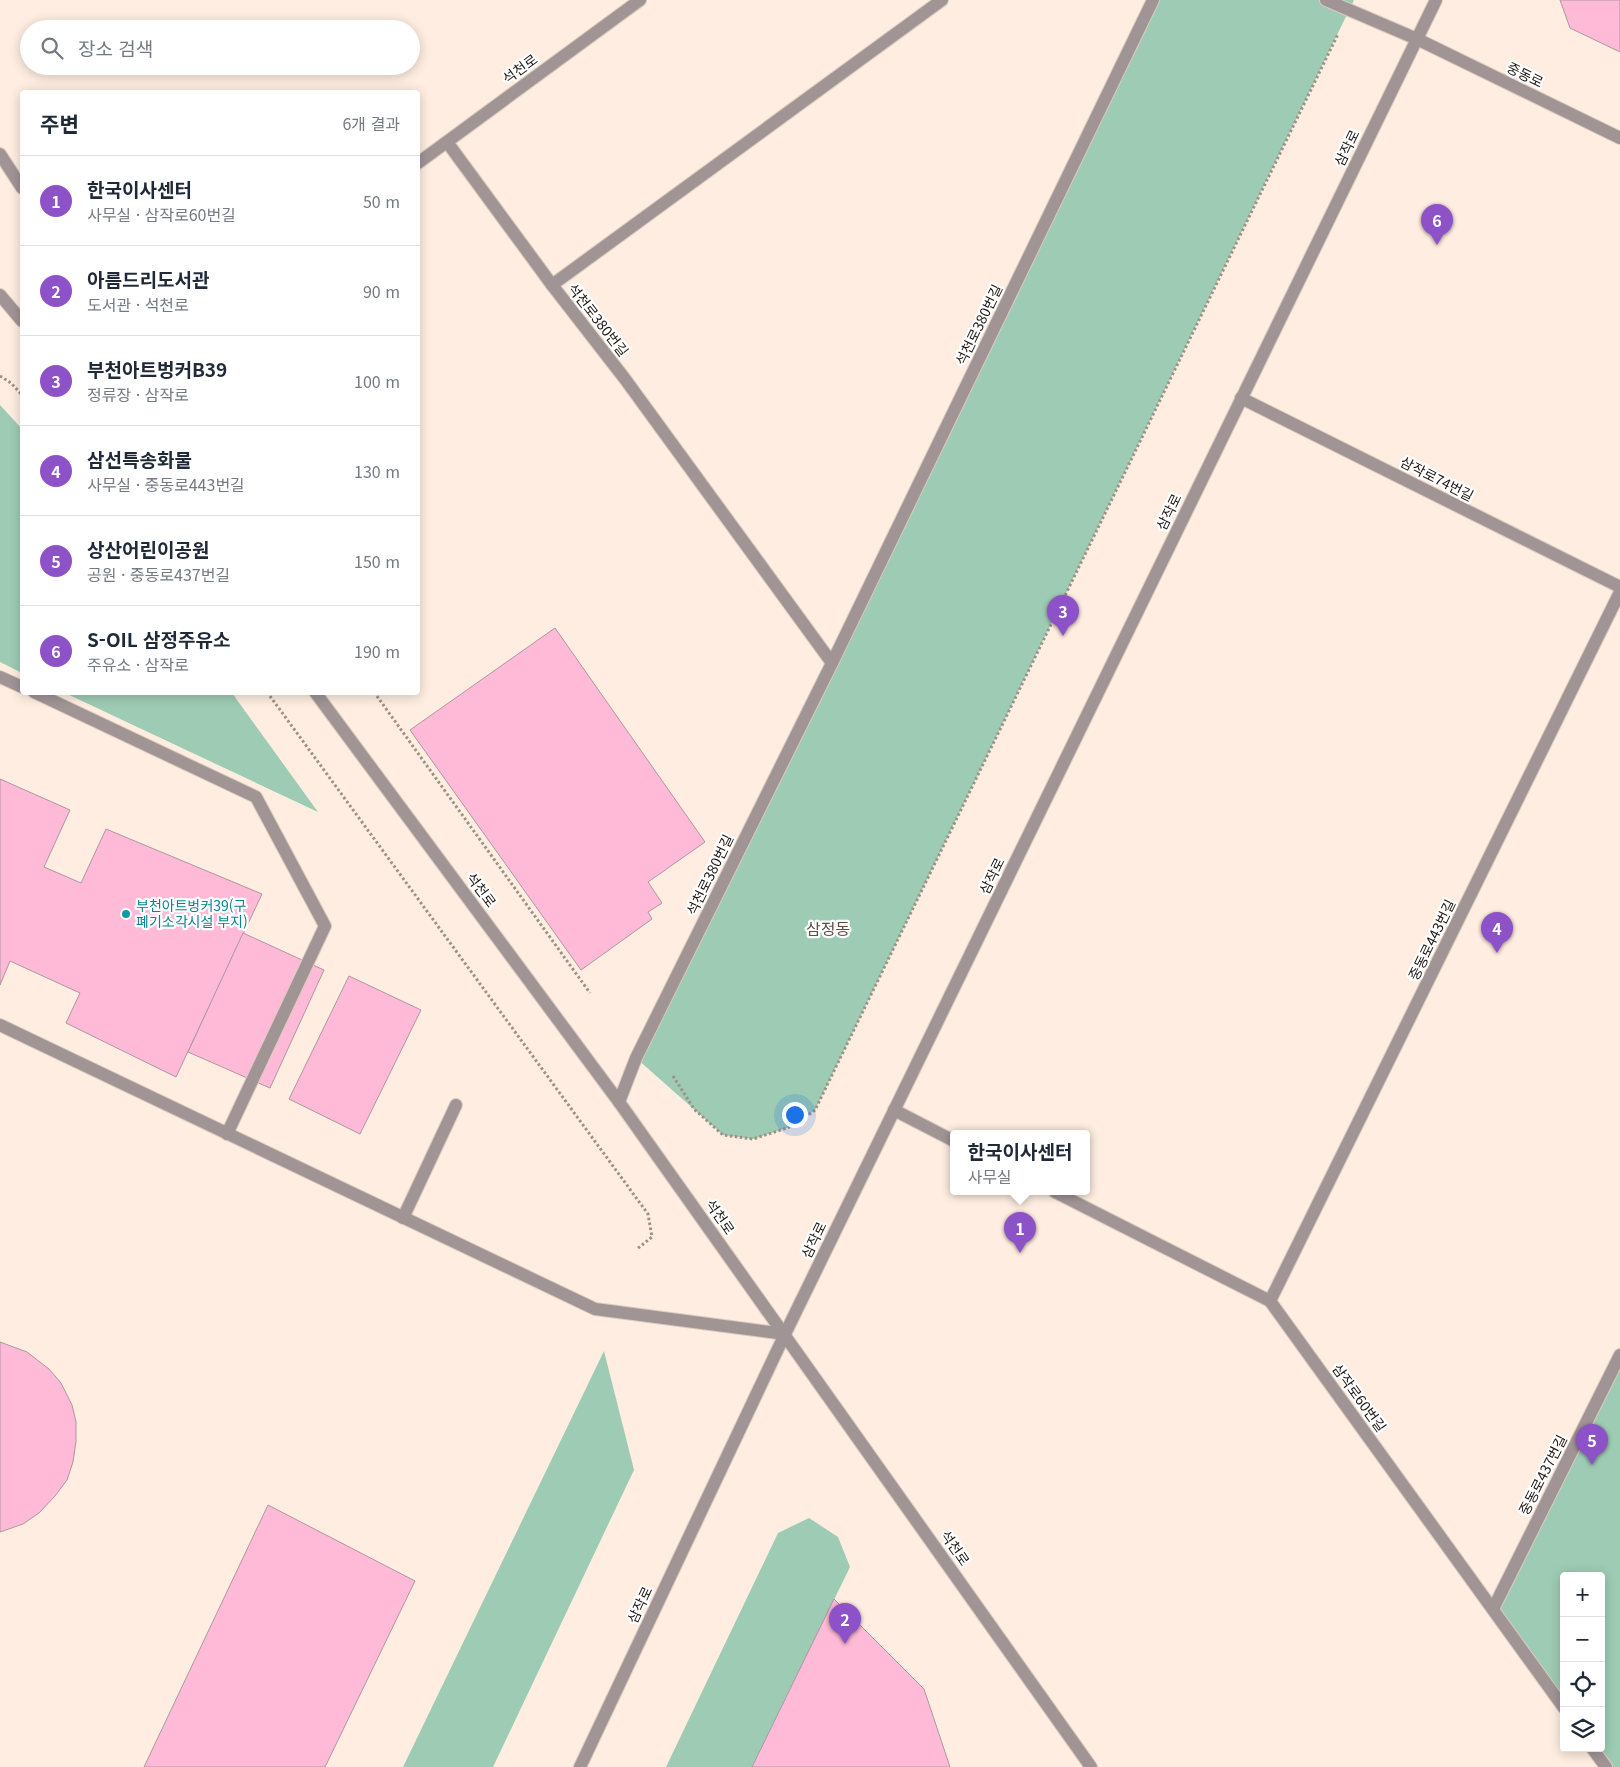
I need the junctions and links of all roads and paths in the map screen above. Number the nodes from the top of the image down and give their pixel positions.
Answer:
1 (640, 0) edge
2 (942, 0) edge
3 (1153, 0) edge
4 (1326, 0) edge
5 (1436, 0) edge
6 (1349, 10) junction
7 (1416, 39) junction
8 (1620, 138) edge
9 (447, 142) junction
10 (0, 154) edge
11 (420, 162) edge
12 (20, 185) edge
13 (552, 285) junction
14 (0, 295) edge
15 (20, 319) edge
16 (0, 376) edge
17 (20, 393) edge
18 (1241, 398) junction
19 (1620, 587) edge
20 (1620, 592) edge
21 (832, 663) junction
22 (0, 677) edge
23 (20, 686) edge
24 (40, 695) edge
25 (270, 695) edge
26 (317, 695) edge
27 (376, 695) edge
28 (590, 993) dead end
29 (0, 1025) edge
30 (673, 1076) dead end
31 (620, 1102) junction
32 (456, 1105) dead end
33 (894, 1110) junction
34 (227, 1134) junction
35 (950, 1139) edge
36 (1061, 1195) edge
37 (403, 1218) junction
38 (637, 1249) dead end
39 (1270, 1301) junction
40 (785, 1334) junction
41 (1620, 1355) edge
42 (1493, 1609) junction
43 (1563, 1707) edge
44 (1595, 1752) edge
45 (580, 1767) edge
46 (1091, 1767) edge
47 (1606, 1767) edge

1 - 9 street, 석천로
2 - 13 street
3 - 21 street, 석천로380번길
4 - 6 street, 중동로
5 - 7 street, 삼작로
6 - 7 street, 중동로
6 - 30 path
7 - 8 street, 중동로
7 - 18 street, 삼작로
9 - 11 street, 석천로
9 - 13 street, 석천로380번길
10 - 12 street
13 - 21 street, 석천로380번길
14 - 15 street
16 - 17 path
18 - 19 street, 삼작로74번길
18 - 33 street, 삼작로
20 - 39 street, 중동로443번길
21 - 31 street, 석천로380번길
22 - 23 street
24 - 34 street
25 - 38 path
26 - 31 street, 석천로
27 - 28 path
29 - 34 street
31 - 40 street, 석천로
32 - 37 street
33 - 35 street
33 - 40 street, 삼작로
34 - 37 street
36 - 39 street, 삼작로60번길
37 - 40 street
39 - 42 street, 삼작로60번길
40 - 45 street, 삼작로
40 - 46 street, 석천로
41 - 42 street, 중동로437번길
42 - 43 street, 삼작로60번길
44 - 47 street

